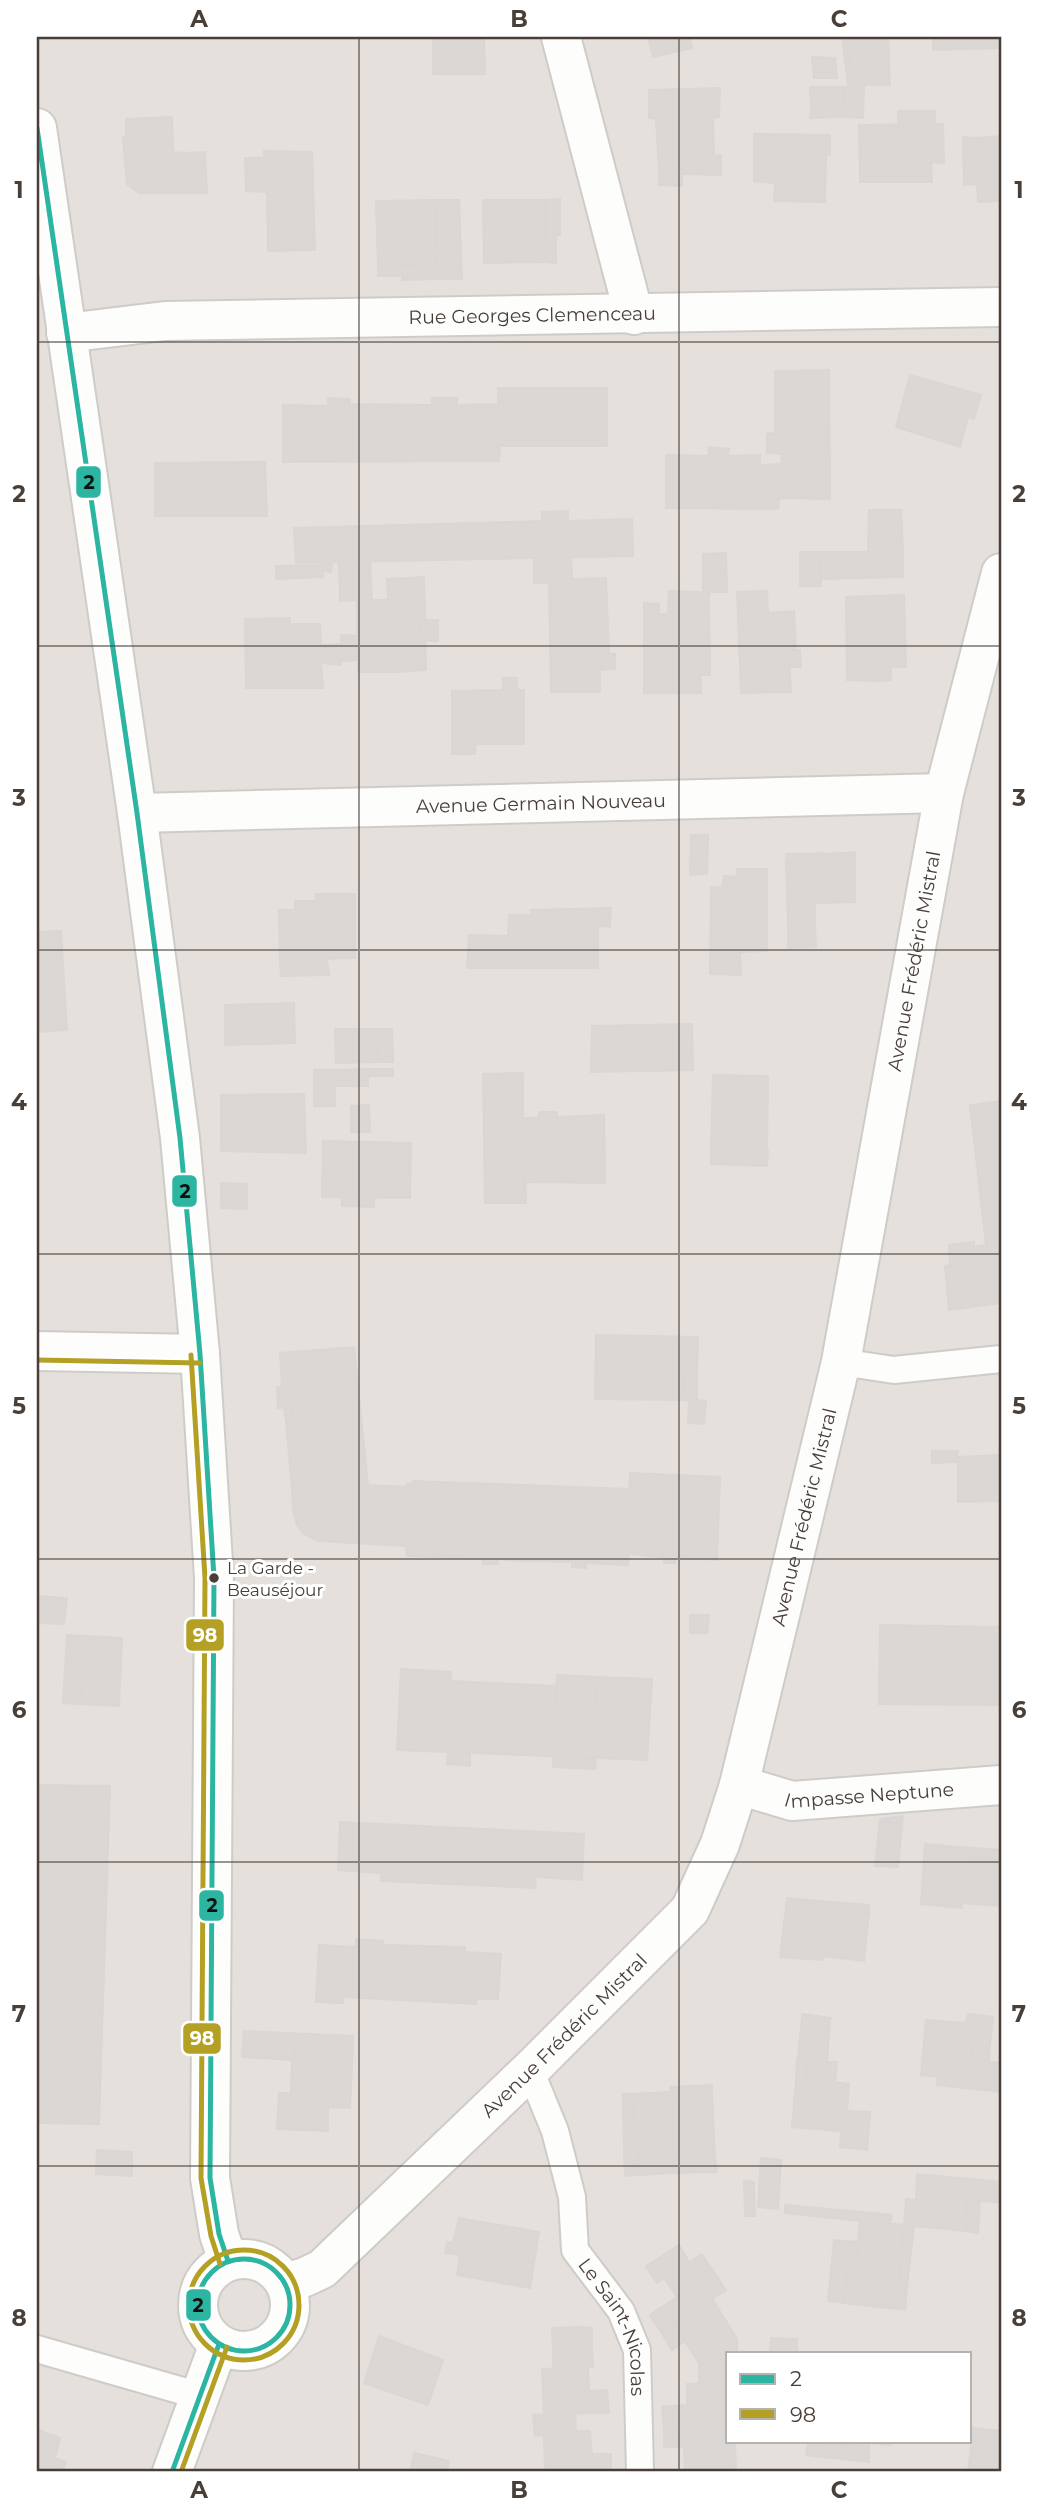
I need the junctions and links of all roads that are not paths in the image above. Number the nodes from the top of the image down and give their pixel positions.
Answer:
1 (561, 37) edge
2 (37, 128) edge
3 (1001, 307) edge
4 (635, 315) junction
5 (57, 356) edge
6 (1001, 573) edge
7 (944, 793) junction
8 (137, 813) junction
9 (37, 1351) edge
10 (200, 1354) junction
11 (1001, 1359) edge
12 (841, 1362) junction
13 (1001, 1784) edge
14 (739, 1785) junction
15 (530, 2070) junction
16 (228, 2261) junction
17 (285, 2283) junction
18 (219, 2344) junction
19 (37, 2349) edge
20 (200, 2396) junction
21 (172, 2472) edge
22 (640, 2472) edge

1 - 4 street
2 - 5 street
3 - 4 street, Rue Georges Clemenceau
4 - 5 street, Rue Georges Clemenceau
5 - 8 street
6 - 7 street, Avenue Frédéric Mistral
7 - 8 street, Avenue Germain Nouveau
7 - 12 street, Avenue Frédéric Mistral
8 - 10 street
9 - 10 street
10 - 16 street
11 - 12 lane
12 - 14 street, Avenue Frédéric Mistral
13 - 14 street, Impasse Neptune
14 - 15 street, Avenue Frédéric Mistral
15 - 17 street, Avenue Frédéric Mistral
15 - 22 lane, Le Saint-Nicolas
16 - 17 street
16 - 18 street
17 - 18 street
18 - 20 street
19 - 20 lane
20 - 21 street

